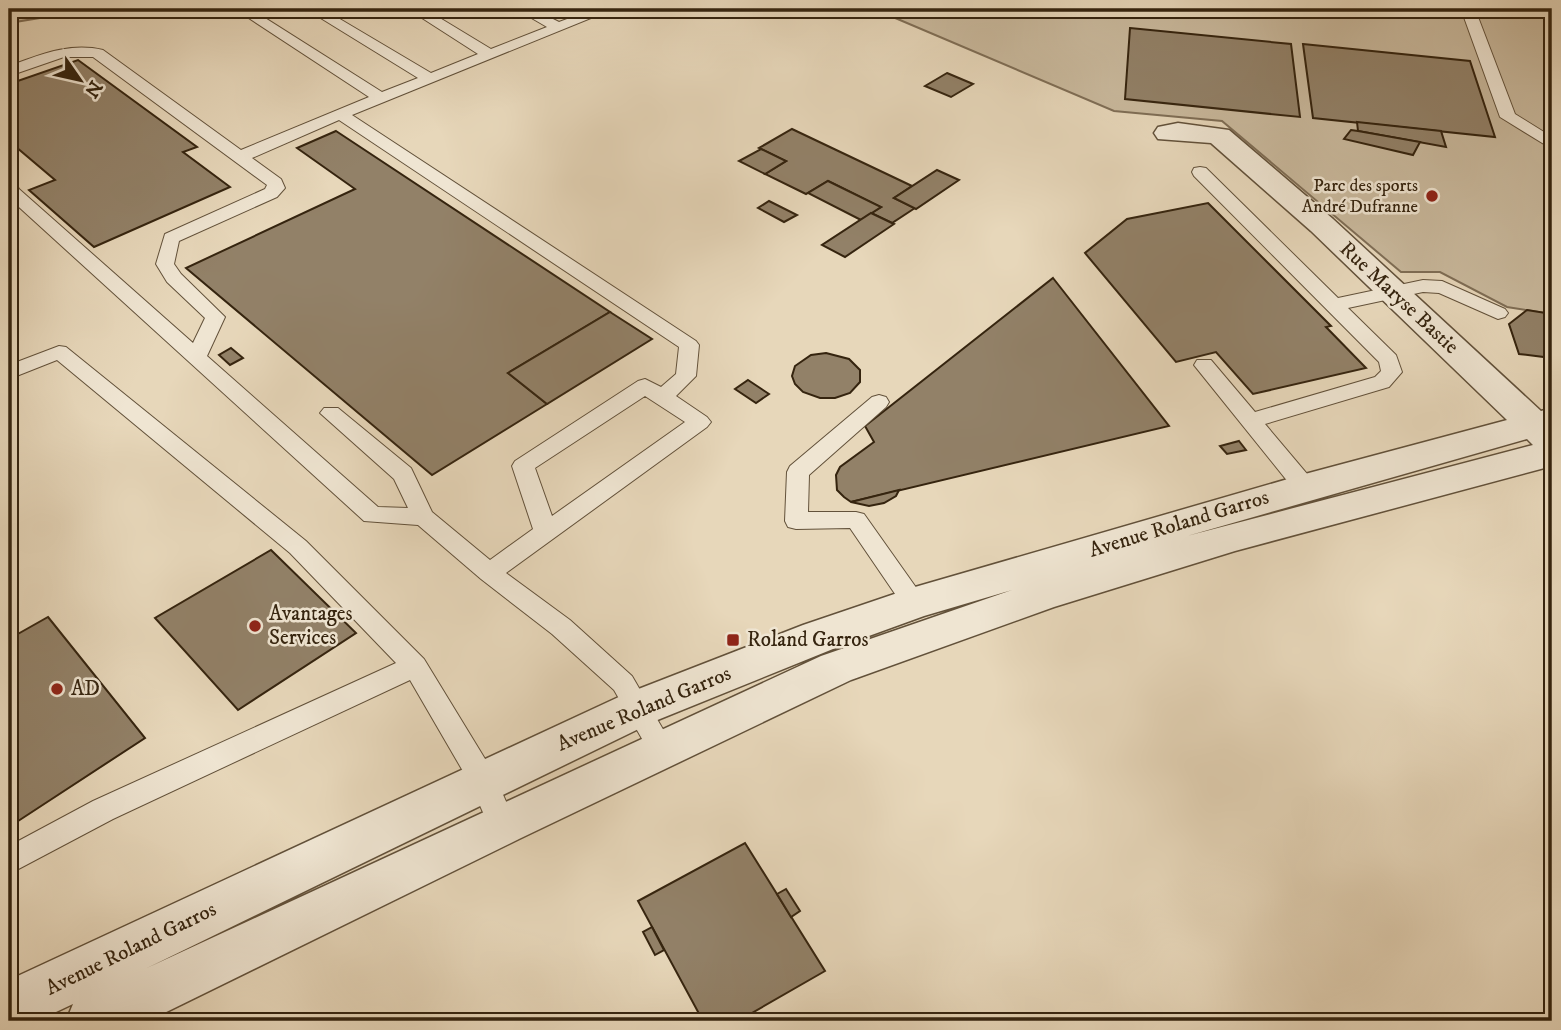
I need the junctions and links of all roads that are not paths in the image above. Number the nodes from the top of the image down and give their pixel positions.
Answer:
1 (242, 9) edge
2 (313, 9) edge
3 (415, 9) edge
4 (523, 9) edge
5 (606, 9) edge
6 (1468, 9) edge
7 (559, 28) junction
8 (490, 55) junction
9 (9, 71) edge
10 (431, 79) junction
11 (381, 99) junction
12 (340, 114) junction
13 (1168, 133) dead end
14 (1552, 144) edge
15 (240, 157) junction
16 (1200, 172) dead end
17 (9, 186) edge
18 (1393, 293) junction
19 (1334, 305) junction
20 (1498, 313) dead end
21 (196, 357) junction
22 (1204, 365) dead end
23 (9, 372) edge
24 (662, 397) junction
25 (879, 402) dead end
26 (331, 413) dead end
27 (1250, 421) junction
28 (1548, 435) edge
29 (1305, 487) junction
30 (423, 517) junction
31 (546, 533) junction
32 (489, 573) junction
33 (915, 603) junction
34 (415, 666) junction
35 (639, 708) junction
36 (662, 750) junction
37 (483, 780) junction
38 (502, 824) junction
39 (9, 861) edge
40 (9, 1007) edge
41 (92, 1021) edge

1 - 11 lane
2 - 10 lane
3 - 8 lane
4 - 7 lane
5 - 7 lane
6 - 14 lane
7 - 8 lane
8 - 10 lane
9 - 15 lane
10 - 11 lane
11 - 12 lane
12 - 15 lane
12 - 24 lane
13 - 18 street, Rue Maryse Bastie
15 - 21 lane
16 - 19 lane
17 - 21 lane
18 - 19 lane
18 - 20 lane
18 - 28 street, Rue Maryse Bastie
19 - 27 lane
21 - 30 lane
22 - 27 lane
23 - 34 lane
24 - 31 lane
24 - 31 lane
25 - 33 lane
26 - 30 lane
27 - 29 lane
28 - 29 street, Avenue Roland Garros
28 - 36 street, Avenue Roland Garros
29 - 33 street, Avenue Roland Garros
30 - 32 lane
31 - 32 lane
32 - 35 lane
33 - 35 street, Avenue Roland Garros
34 - 37 lane
34 - 39 lane
35 - 36 lane
35 - 37 street, Avenue Roland Garros
36 - 38 street, Avenue Roland Garros
37 - 38 lane
37 - 40 street, Avenue Roland Garros
38 - 41 street, Avenue Roland Garros

